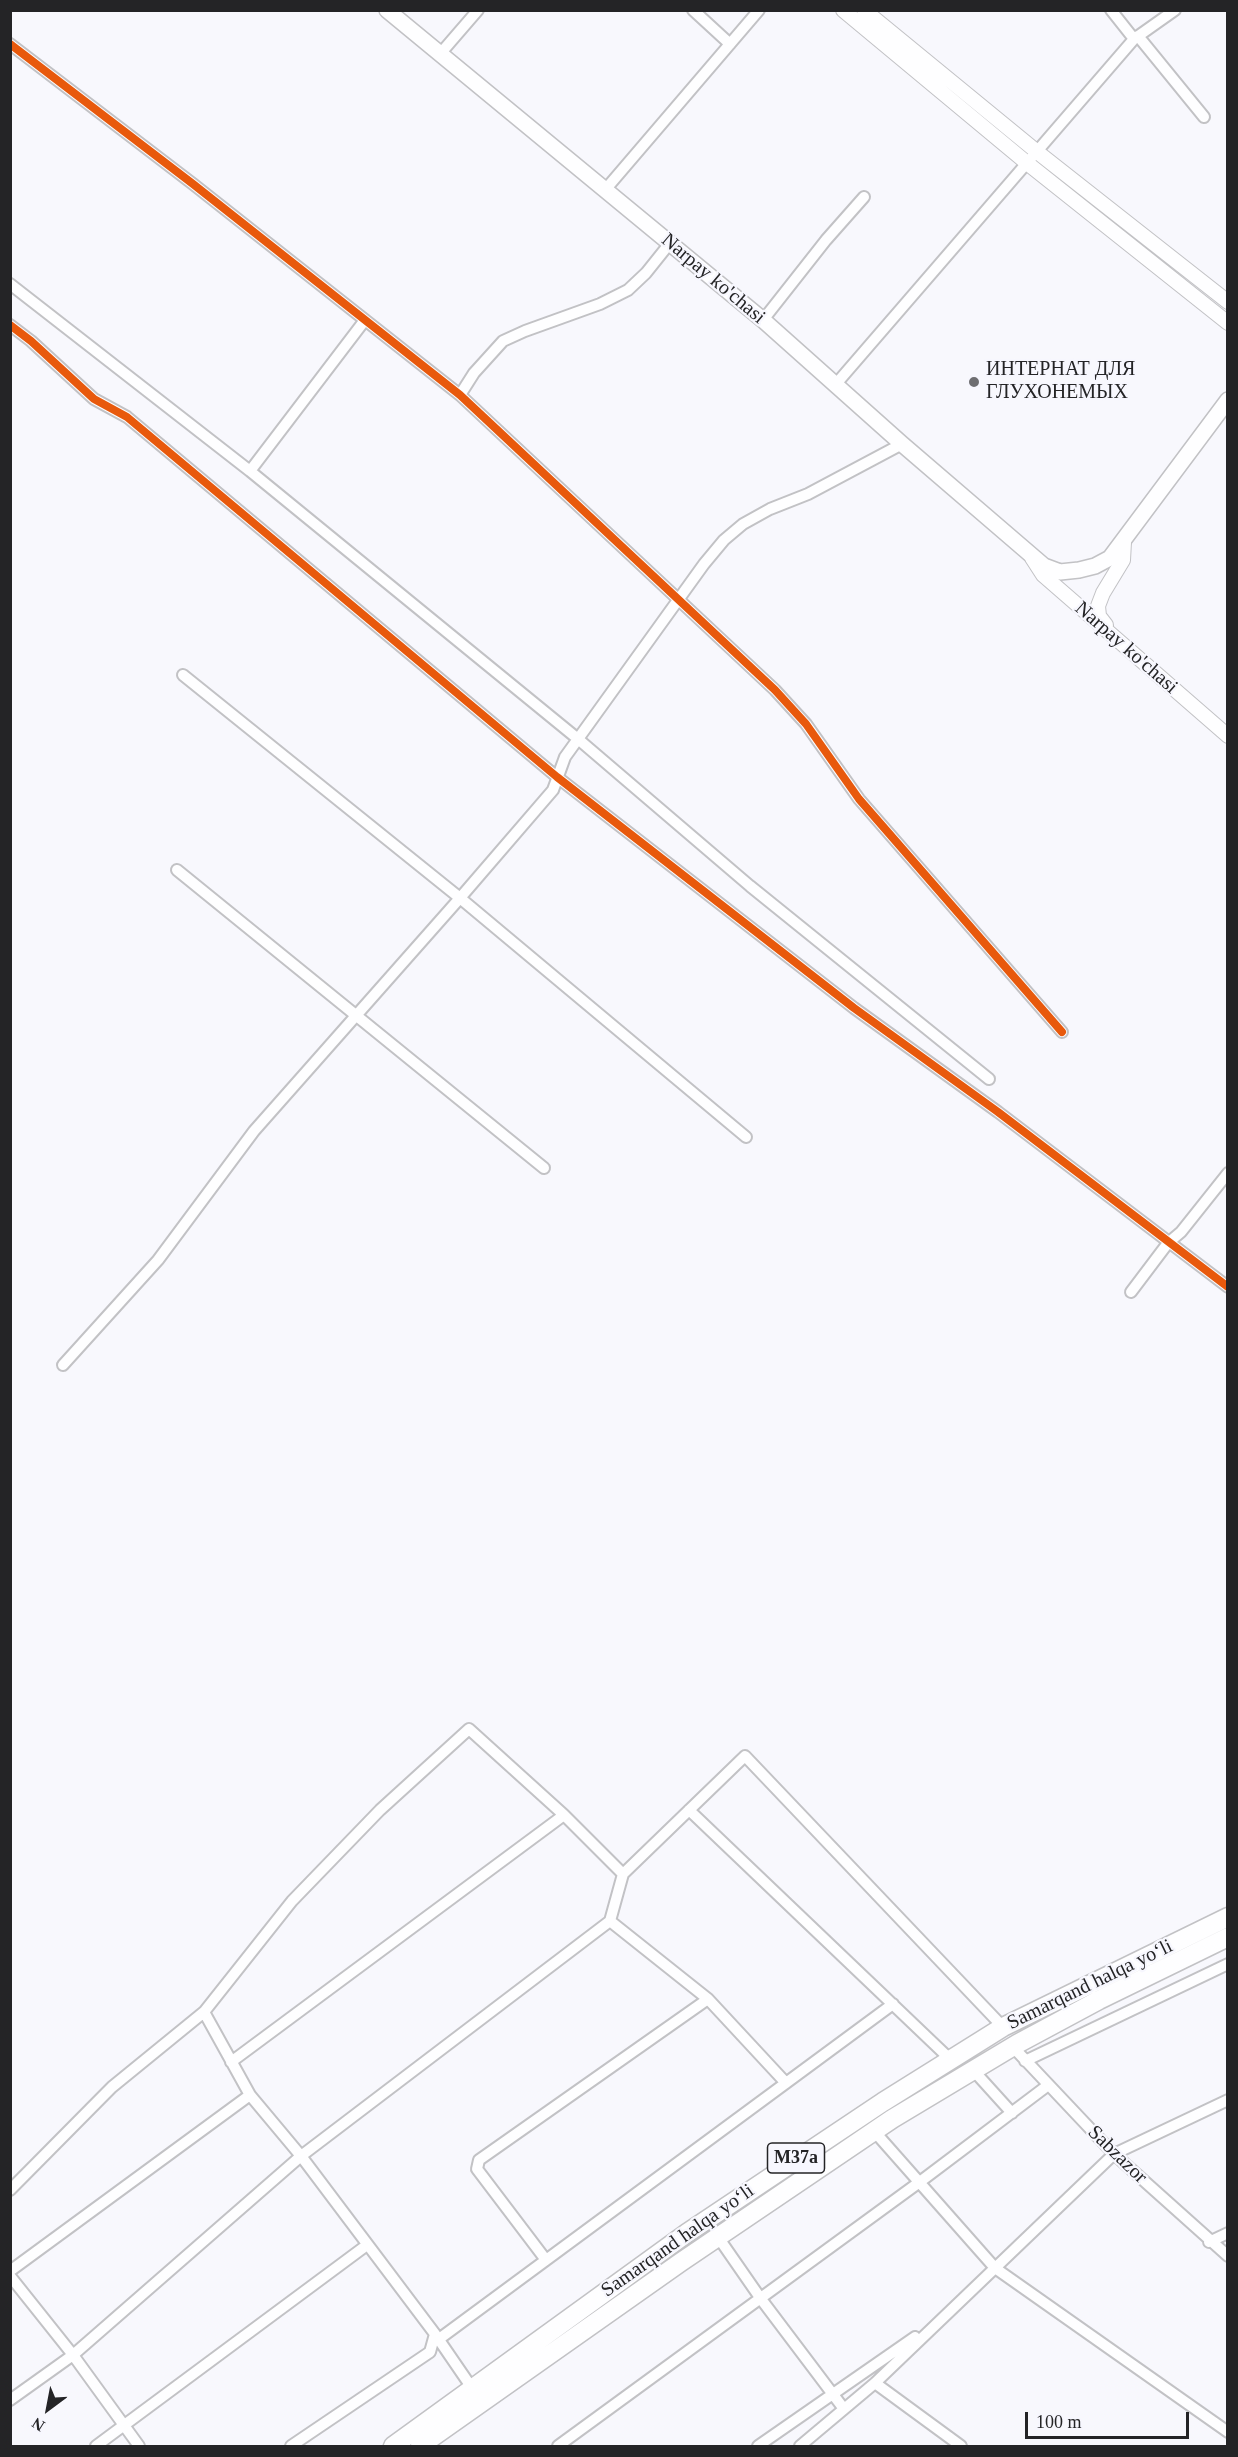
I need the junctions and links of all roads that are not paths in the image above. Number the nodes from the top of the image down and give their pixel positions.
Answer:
1 (387, 10) edge
2 (478, 10) edge
3 (693, 10) edge
4 (759, 10) edge
5 (843, 10) edge
6 (864, 10) edge
7 (1111, 10) edge
8 (1175, 10) edge
9 (1136, 37) junction
10 (10, 44) edge
11 (730, 44) junction
12 (440, 54) junction
13 (1204, 117) dead end
14 (1036, 151) junction
15 (1026, 164) junction
16 (605, 190) junction
17 (864, 197) dead end
18 (670, 243) junction
19 (10, 284) edge
20 (1227, 302) edge
21 (365, 320) junction
22 (763, 320) junction
23 (1227, 323) edge
24 (10, 325) edge
25 (837, 384) junction
26 (460, 395) junction
27 (1227, 400) edge
28 (902, 444) junction
29 (250, 471) junction
30 (1124, 542) junction
31 (1031, 556) junction
32 (679, 601) junction
33 (1114, 637) junction
34 (183, 675) dead end
35 (1227, 736) edge
36 (578, 739) junction
37 (556, 777) junction
38 (177, 870) dead end
39 (460, 898) junction
40 (357, 1015) junction
41 (1062, 1032) dead end
42 (989, 1079) dead end
43 (746, 1137) dead end
44 (544, 1168) dead end
45 (1227, 1173) edge
46 (1168, 1244) junction
47 (1227, 1287) edge
48 (1131, 1292) dead end
49 (63, 1365) dead end
50 (689, 1810) junction
51 (564, 1815) junction
52 (624, 1874) junction
53 (1227, 1917) edge
54 (610, 1921) junction
55 (1227, 1937) edge
56 (1227, 1964) edge
57 (708, 1999) junction
58 (893, 2004) junction
59 (204, 2012) junction
60 (1003, 2027) junction
61 (1019, 2054) junction
62 (951, 2060) junction
63 (231, 2062) junction
64 (974, 2071) junction
65 (786, 2083) junction
66 (1047, 2086) junction
67 (250, 2096) junction
68 (1227, 2100) edge
69 (883, 2102) junction
70 (1012, 2113) junction
71 (892, 2120) junction
72 (874, 2131) junction
73 (1114, 2154) junction
74 (301, 2156) junction
75 (921, 2181) junction
76 (10, 2190) edge
77 (1227, 2234) edge
78 (718, 2237) junction
79 (1209, 2242) junction
80 (367, 2245) junction
81 (1227, 2256) edge
82 (546, 2260) junction
83 (995, 2268) junction
84 (10, 2271) edge
85 (10, 2276) edge
86 (761, 2299) junction
87 (935, 2324) junction
88 (437, 2336) junction
89 (73, 2355) junction
90 (875, 2383) junction
91 (472, 2388) junction
92 (831, 2394) junction
93 (10, 2400) edge
94 (844, 2409) junction
95 (123, 2426) junction
96 (1227, 2432) edge
97 (96, 2446) edge
98 (139, 2446) edge
99 (291, 2446) edge
100 (393, 2446) edge
101 (420, 2446) edge
102 (558, 2446) edge
103 (758, 2446) edge
104 (800, 2446) edge
105 (961, 2446) edge

1 - 12 main road, Narpay ko'chasi
2 - 12 street
3 - 11 street
4 - 11 street
5 - 15 street
6 - 14 street
7 - 9 street
8 - 9 street
9 - 13 street
9 - 14 street
10 - 21 street
11 - 16 street
12 - 16 main road, Narpay ko'chasi
14 - 15 street
14 - 20 street
15 - 23 street
15 - 25 street
16 - 18 main road, Narpay ko'chasi
17 - 22 street
18 - 22 main road, Narpay ko'chasi
18 - 26 street
19 - 29 street
21 - 26 street
21 - 29 street
22 - 25 main road, Narpay ko'chasi
24 - 37 street
25 - 28 main road, Narpay ko'chasi
26 - 32 street
27 - 30 main road
28 - 31 main road, Narpay ko'chasi
28 - 32 street
29 - 36 street
30 - 31 main road, Narpay ko'chasi
30 - 33 street
31 - 33 street, Narpay ko'chasi
32 - 36 street
32 - 41 street
33 - 35 street, Narpay ko'chasi
34 - 39 street
36 - 37 street
36 - 42 street
37 - 39 street
37 - 46 street
38 - 40 street
39 - 40 street
39 - 43 street
40 - 44 street
40 - 49 street
45 - 46 street
46 - 47 street
46 - 48 street
50 - 52 street
50 - 58 street
50 - 60 street
51 - 52 street
51 - 59 street
51 - 63 street
52 - 54 street
53 - 60 highway, Samarqand halqa yoʻli / M37a
54 - 57 street
54 - 74 street
55 - 61 highway, Samarqand halqa yoʻli / M37a
56 - 61 street
57 - 65 street
57 - 82 street
58 - 62 street
58 - 65 street
59 - 63 street
59 - 76 street
60 - 62 highway, Samarqand halqa yoʻli / M37a
61 - 64 highway, Samarqand halqa yoʻli / M37a
61 - 66 street, Sabzazor
62 - 69 highway, Samarqand halqa yoʻli / M37a
63 - 67 street
64 - 70 street
64 - 71 highway, Samarqand halqa yoʻli / M37a
65 - 82 street
66 - 70 street
66 - 73 street, Sabzazor
67 - 74 street
67 - 84 street
68 - 73 street
69 - 71 highway
69 - 91 highway, Samarqand halqa yoʻli / M37a
70 - 75 street
71 - 72 highway, Samarqand halqa yoʻli / M37a
72 - 75 street
72 - 78 highway, Samarqand halqa yoʻli / M37a
73 - 79 street, Sabzazor
73 - 83 street
74 - 80 street
74 - 89 street
75 - 83 street
75 - 86 street
77 - 79 street
78 - 86 street
78 - 101 highway, Samarqand halqa yoʻli / M37a
79 - 81 street, Sabzazor
80 - 88 street
80 - 95 street
82 - 88 street
83 - 87 street
83 - 96 street
85 - 89 street
86 - 92 street
86 - 102 street
87 - 90 street
87 - 92 street
88 - 91 street
88 - 99 street
89 - 93 street
89 - 95 street
90 - 94 street
90 - 105 street
91 - 100 highway, Samarqand halqa yoʻli / M37a
92 - 94 street
92 - 103 street
94 - 104 street
95 - 97 street
95 - 98 street

